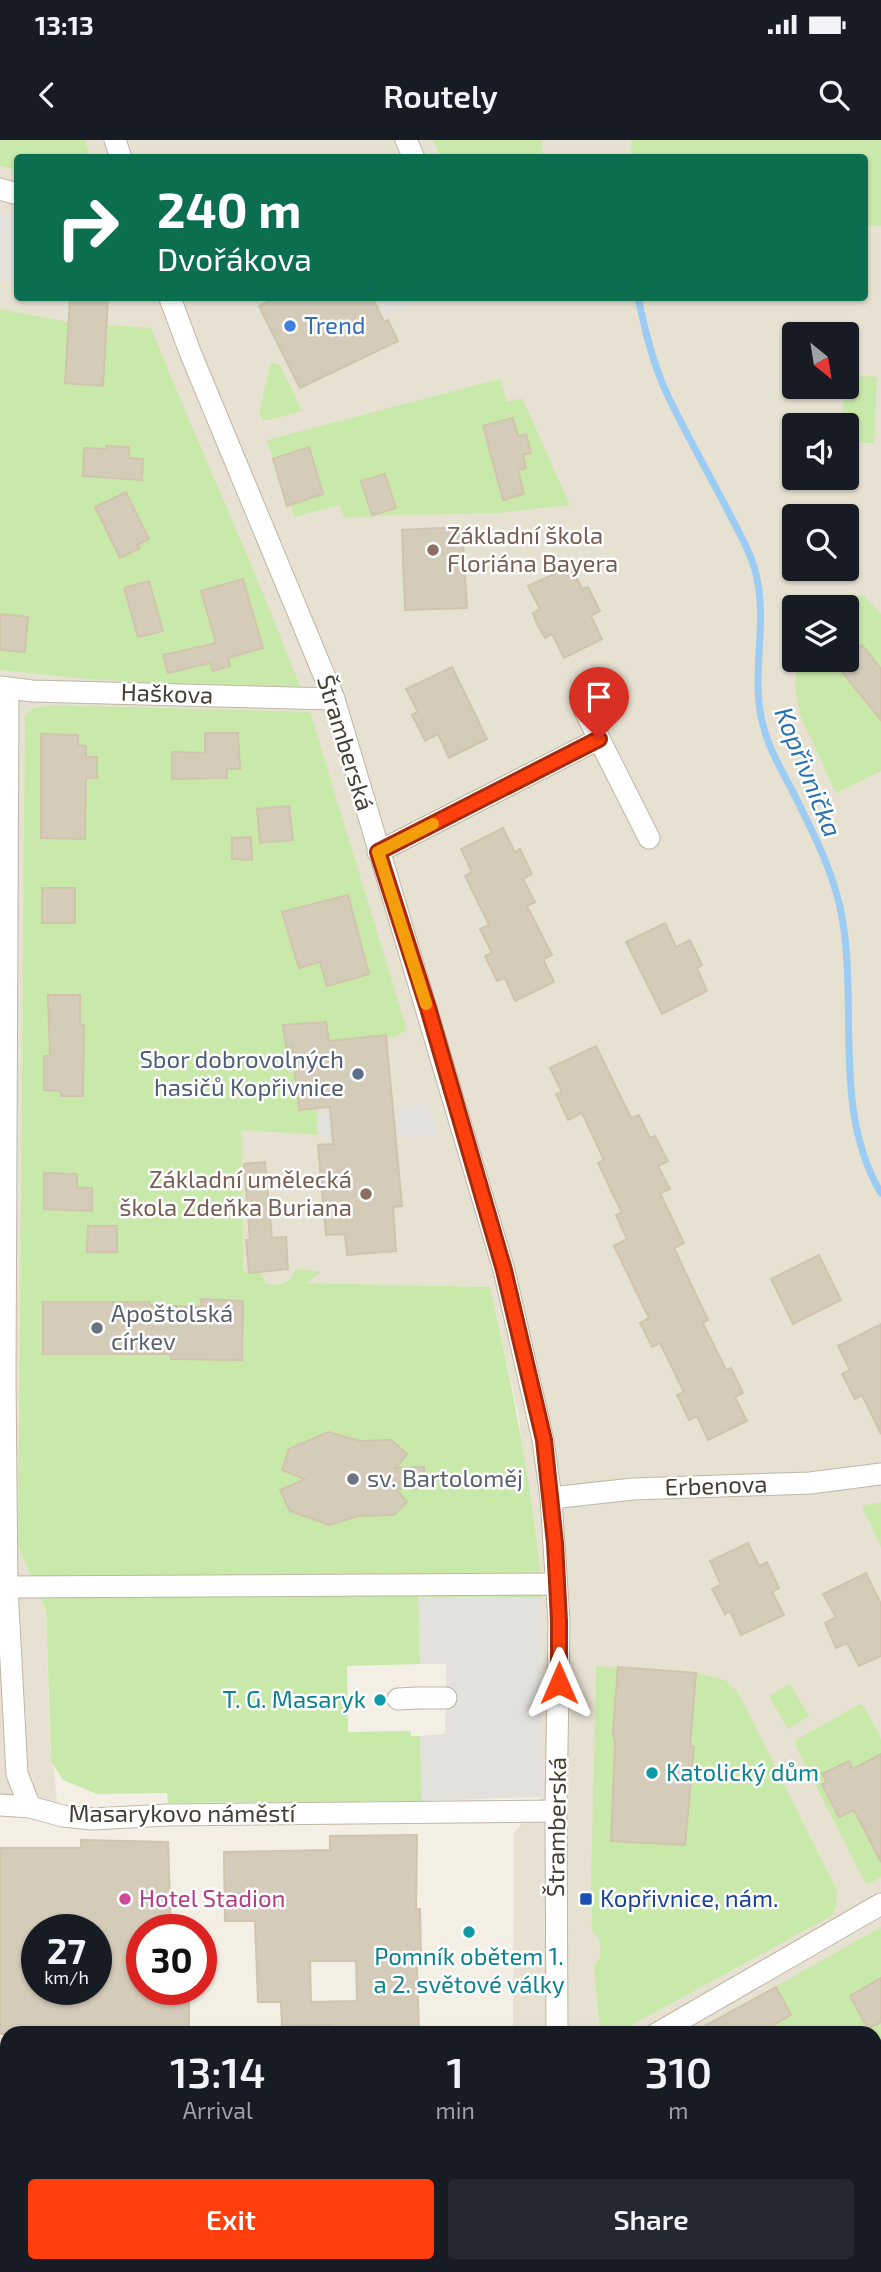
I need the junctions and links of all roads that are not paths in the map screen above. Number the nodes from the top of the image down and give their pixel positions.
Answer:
1 (171, 301) edge
2 (4, 688) edge
3 (334, 699) junction
4 (583, 706) dead end
5 (599, 739) junction
6 (649, 838) dead end
7 (378, 852) junction
8 (4, 1075) edge
9 (3, 1379) edge
10 (881, 1474) edge
11 (551, 1498) junction
12 (556, 1584) junction
13 (7, 1587) junction
14 (412, 1698) dead end
15 (446, 1698) dead end
16 (0, 1805) edge
17 (30, 1807) junction
18 (556, 1811) junction
19 (881, 1904) edge
20 (557, 2026) edge
21 (670, 2026) edge

1 - 3 street, Štramberská
2 - 3 street, Haškova
2 - 8 street
3 - 7 street, Štramberská
4 - 5 street
5 - 6 street
5 - 7 street
7 - 11 street, Štramberská
8 - 9 street
9 - 13 street
10 - 11 street, Erbenova
11 - 12 street, Štramberská
12 - 13 street
12 - 18 street, Štramberská
13 - 17 street
14 - 15 street
16 - 17 street, Masarykovo náměstí
17 - 18 street, Masarykovo náměstí
18 - 20 street, Štramberská
19 - 21 street

